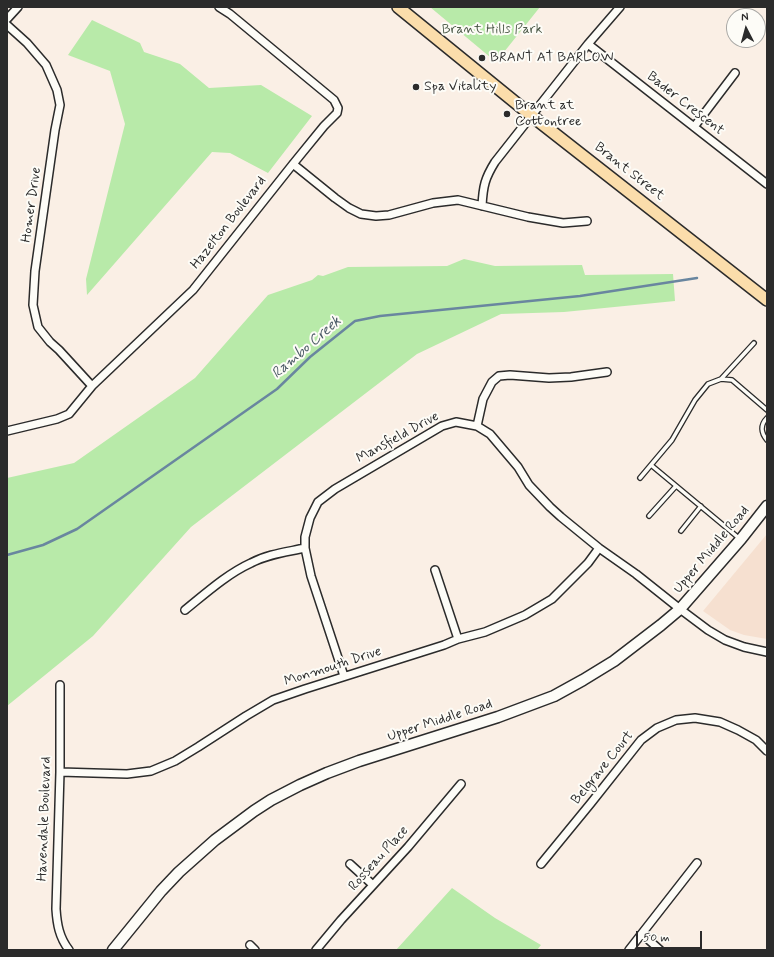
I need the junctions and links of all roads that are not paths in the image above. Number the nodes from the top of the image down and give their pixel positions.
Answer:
1 (18, 7) edge
2 (219, 7) edge
3 (398, 7) edge
4 (620, 7) edge
5 (7, 19) edge
6 (7, 25) edge
7 (588, 44) junction
8 (735, 73) dead end
9 (532, 116) junction
10 (694, 127) junction
11 (293, 164) junction
12 (767, 184) edge
13 (482, 206) junction
14 (587, 221) dead end
15 (767, 300) edge
16 (754, 343) dead end
17 (607, 372) dead end
18 (721, 379) junction
19 (92, 386) junction
20 (767, 410) edge
21 (767, 418) edge
22 (477, 426) junction
23 (7, 431) edge
24 (767, 440) edge
25 (651, 465) junction
26 (640, 478) dead end
27 (676, 486) junction
28 (701, 506) junction
29 (767, 506) edge
30 (649, 516) dead end
31 (681, 532) dead end
32 (741, 539) junction
33 (305, 548) junction
34 (600, 548) junction
35 (435, 570) dead end
36 (680, 609) junction
37 (185, 610) dead end
38 (458, 639) junction
39 (767, 652) edge
40 (344, 676) junction
41 (60, 685) dead end
42 (767, 751) edge
43 (60, 772) junction
44 (461, 784) dead end
45 (697, 863) dead end
46 (350, 864) dead end
47 (541, 864) dead end
48 (373, 885) junction
49 (642, 934) junction
50 (69, 950) edge
51 (113, 950) edge
52 (316, 950) edge
53 (629, 950) edge
54 (660, 950) edge

1 - 5 street
2 - 11 street, Hazelton Boulevard
3 - 9 main road, Brant Street
4 - 7 street
6 - 19 street, Homer Drive
7 - 9 street
7 - 10 street, Bader Crescent
8 - 10 street
9 - 13 street
9 - 15 main road, Brant Street
10 - 12 street, Bader Crescent
11 - 13 street
11 - 19 street, Hazelton Boulevard
13 - 14 street
16 - 18 lane
17 - 22 street
18 - 20 lane
18 - 25 lane
19 - 23 street, Hazelton Boulevard
21 - 24 lane
22 - 33 street, Mansfield Drive
22 - 34 street, Mansfield Drive
25 - 26 lane
25 - 27 lane
27 - 28 lane
27 - 30 lane
28 - 31 lane
28 - 32 lane
29 - 32 street, Upper Middle Road
32 - 36 street, Upper Middle Road
33 - 37 street
33 - 40 street, Mansfield Drive
34 - 36 street, Mansfield Drive
34 - 38 street, Monmouth Drive
35 - 38 street
36 - 39 street, Mansfield Drive
36 - 51 street, Upper Middle Road
38 - 40 street, Monmouth Drive
40 - 43 street, Monmouth Drive
41 - 43 street, Havendale Boulevard
42 - 47 street, Belgrave Court
43 - 50 street, Havendale Boulevard
44 - 48 street, Rosseau Place
45 - 49 street
46 - 48 street
48 - 52 street, Rosseau Place
49 - 53 street
49 - 54 street

